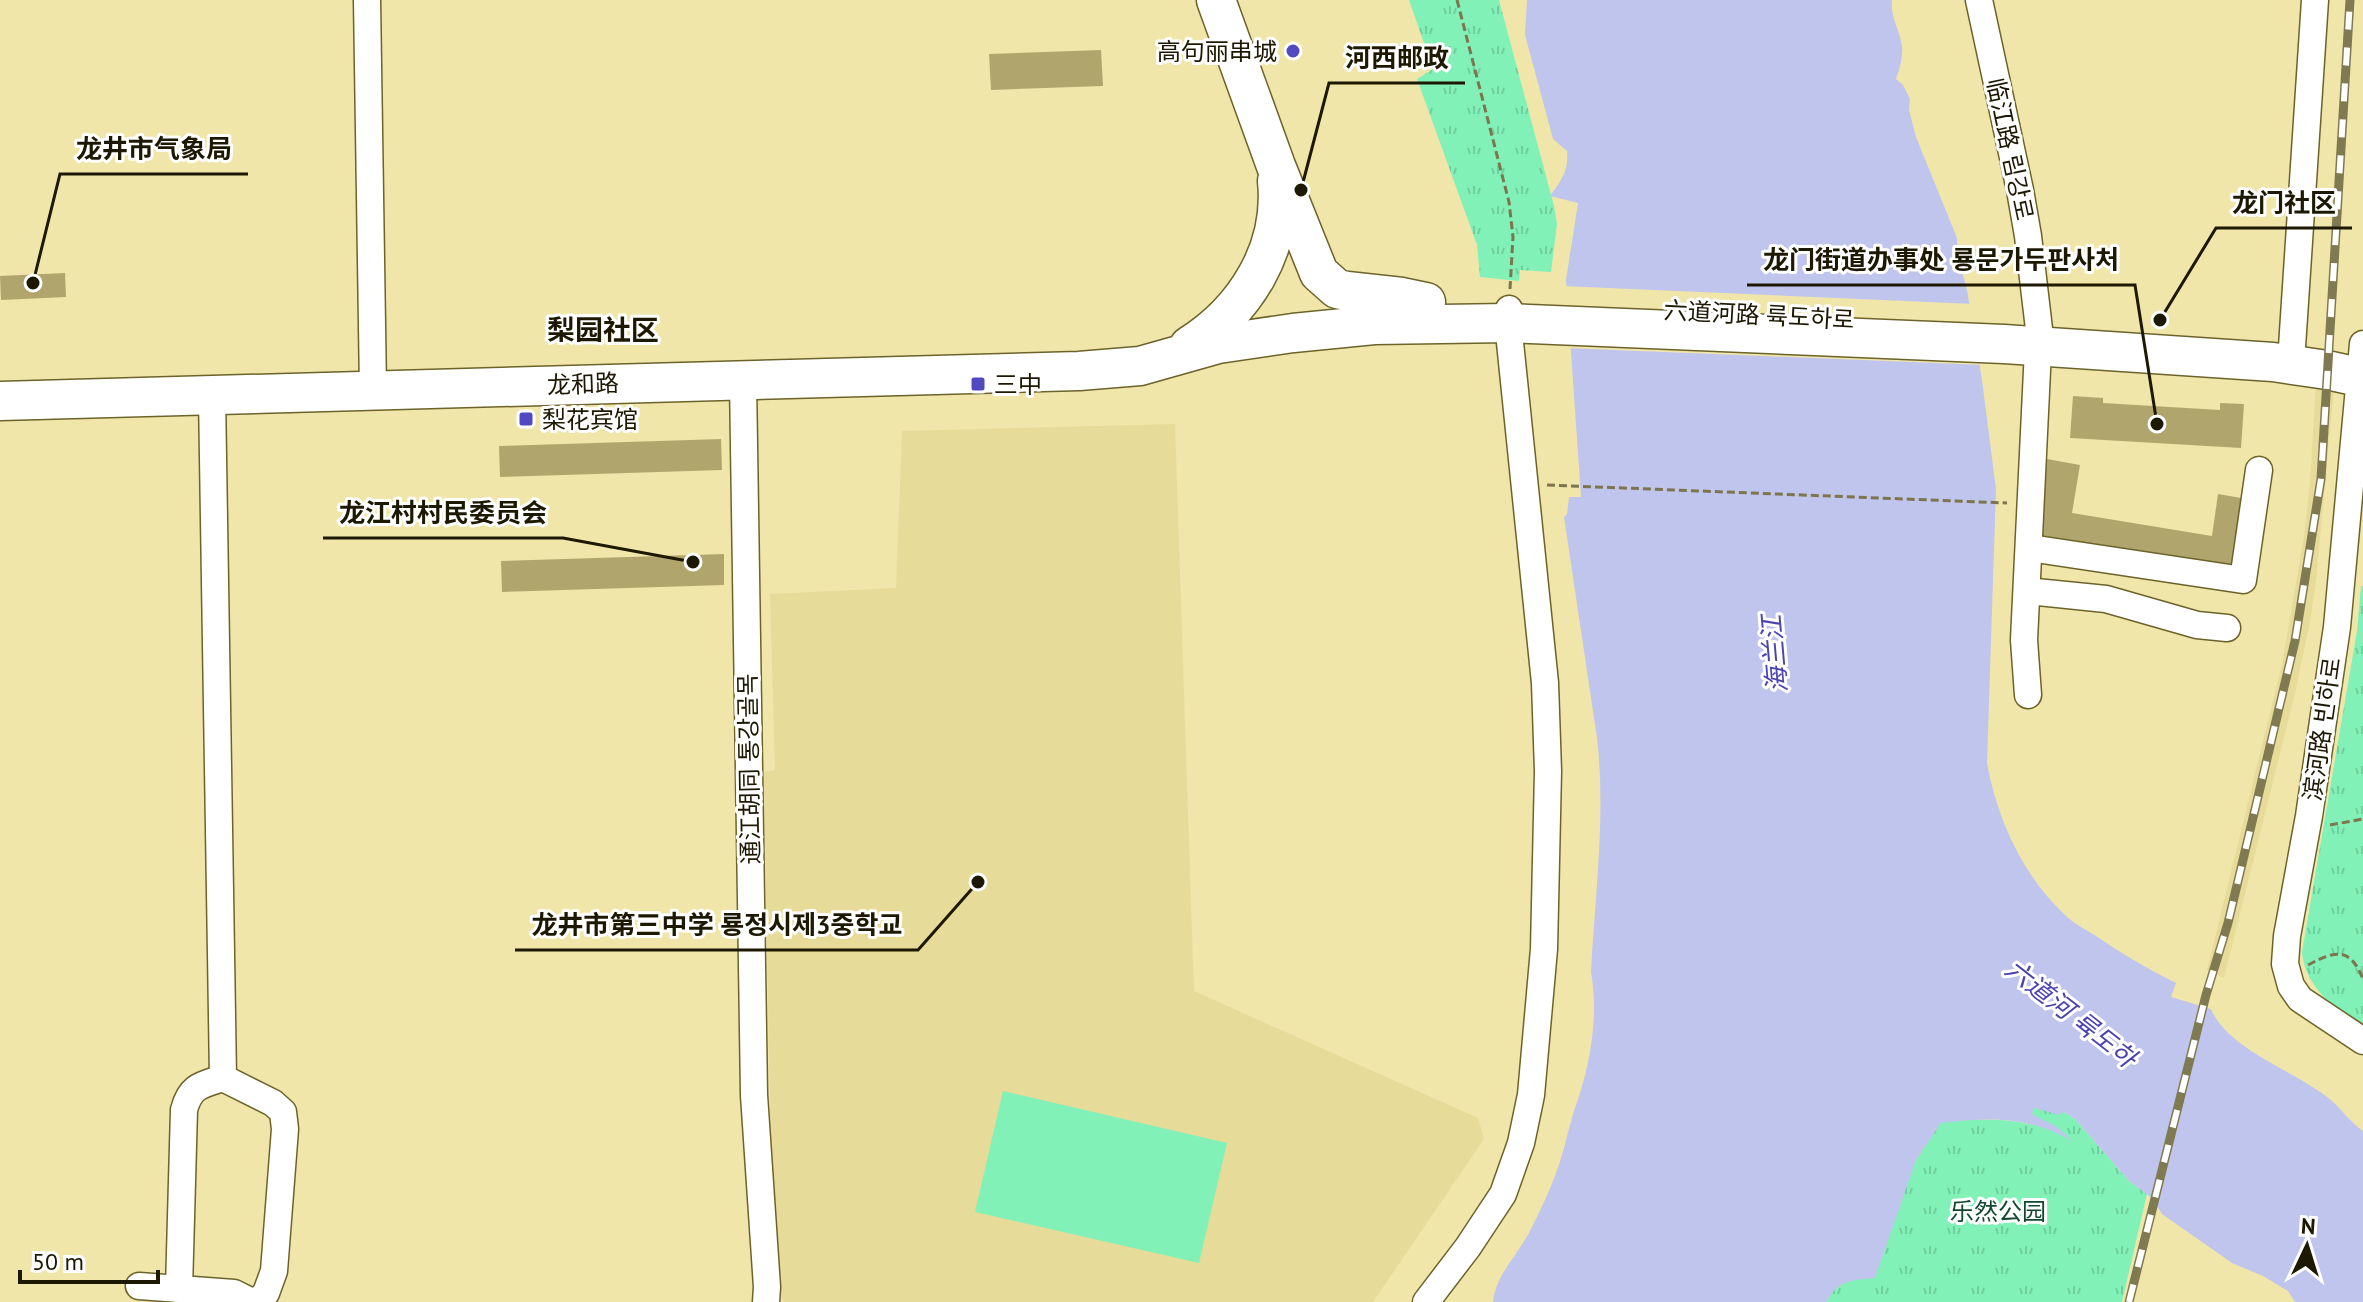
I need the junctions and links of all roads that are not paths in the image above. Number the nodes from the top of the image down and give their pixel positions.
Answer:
1 (367, 0) edge
2 (1197, 0) edge
3 (1216, 0) edge
4 (1979, 0) edge
5 (2315, 0) edge
6 (1265, 168) junction
7 (1276, 227) junction
8 (1426, 302) junction
9 (1338, 312) junction
10 (1521, 314) junction
11 (1374, 325) junction
12 (1214, 329) junction
13 (2021, 337) junction
14 (2292, 347) junction
15 (1160, 350) junction
16 (2362, 364) edge
17 (0, 377) edge
18 (373, 378) junction
19 (743, 380) junction
20 (212, 395) junction
21 (0, 401) edge
22 (2259, 470) dead end
23 (2029, 548) junction
24 (2027, 591) junction
25 (2227, 628) dead end
26 (2028, 695) dead end
27 (2363, 1041) edge
28 (223, 1078) junction
29 (139, 1286) dead end
30 (179, 1289) junction
31 (254, 1302) edge
32 (766, 1302) edge
33 (1426, 1302) edge

1 - 18 street
2 - 6 highway
3 - 6 highway
4 - 13 street, 临江路 림강로
5 - 14 street
6 - 7 highway
6 - 8 highway
6 - 15 highway
7 - 9 highway
7 - 12 highway
8 - 9 highway, 六道河路 륙도하로
8 - 10 highway, 六道河路 륙도하로
9 - 11 highway
9 - 12 highway, 六道河路 륙도하로
10 - 11 highway, 六道河路 륙도하로
10 - 13 highway, 六道河路 륙도하로
10 - 33 street
11 - 15 highway, 六道河路 륙도하로
12 - 15 highway
13 - 14 highway, 六道河路 륙도하로
13 - 16 highway, 六道河路 륙도하로
13 - 23 street, 临江路 림강로
14 - 16 highway, 六道河路 륙도하로
15 - 18 highway, 龙和路
15 - 19 highway, 龙和路
16 - 27 street, 滨河路 빈하로
17 - 18 highway, 龙和路
18 - 19 highway, 龙和路
18 - 20 highway, 龙和路
19 - 32 street, 通江胡同 통강골목
20 - 21 highway, 龙和路
20 - 28 street
22 - 23 street
23 - 24 street, 临江路 림강로
24 - 25 street
24 - 26 street, 临江路 림강로
28 - 30 street
28 - 31 street
29 - 30 street
30 - 31 street

